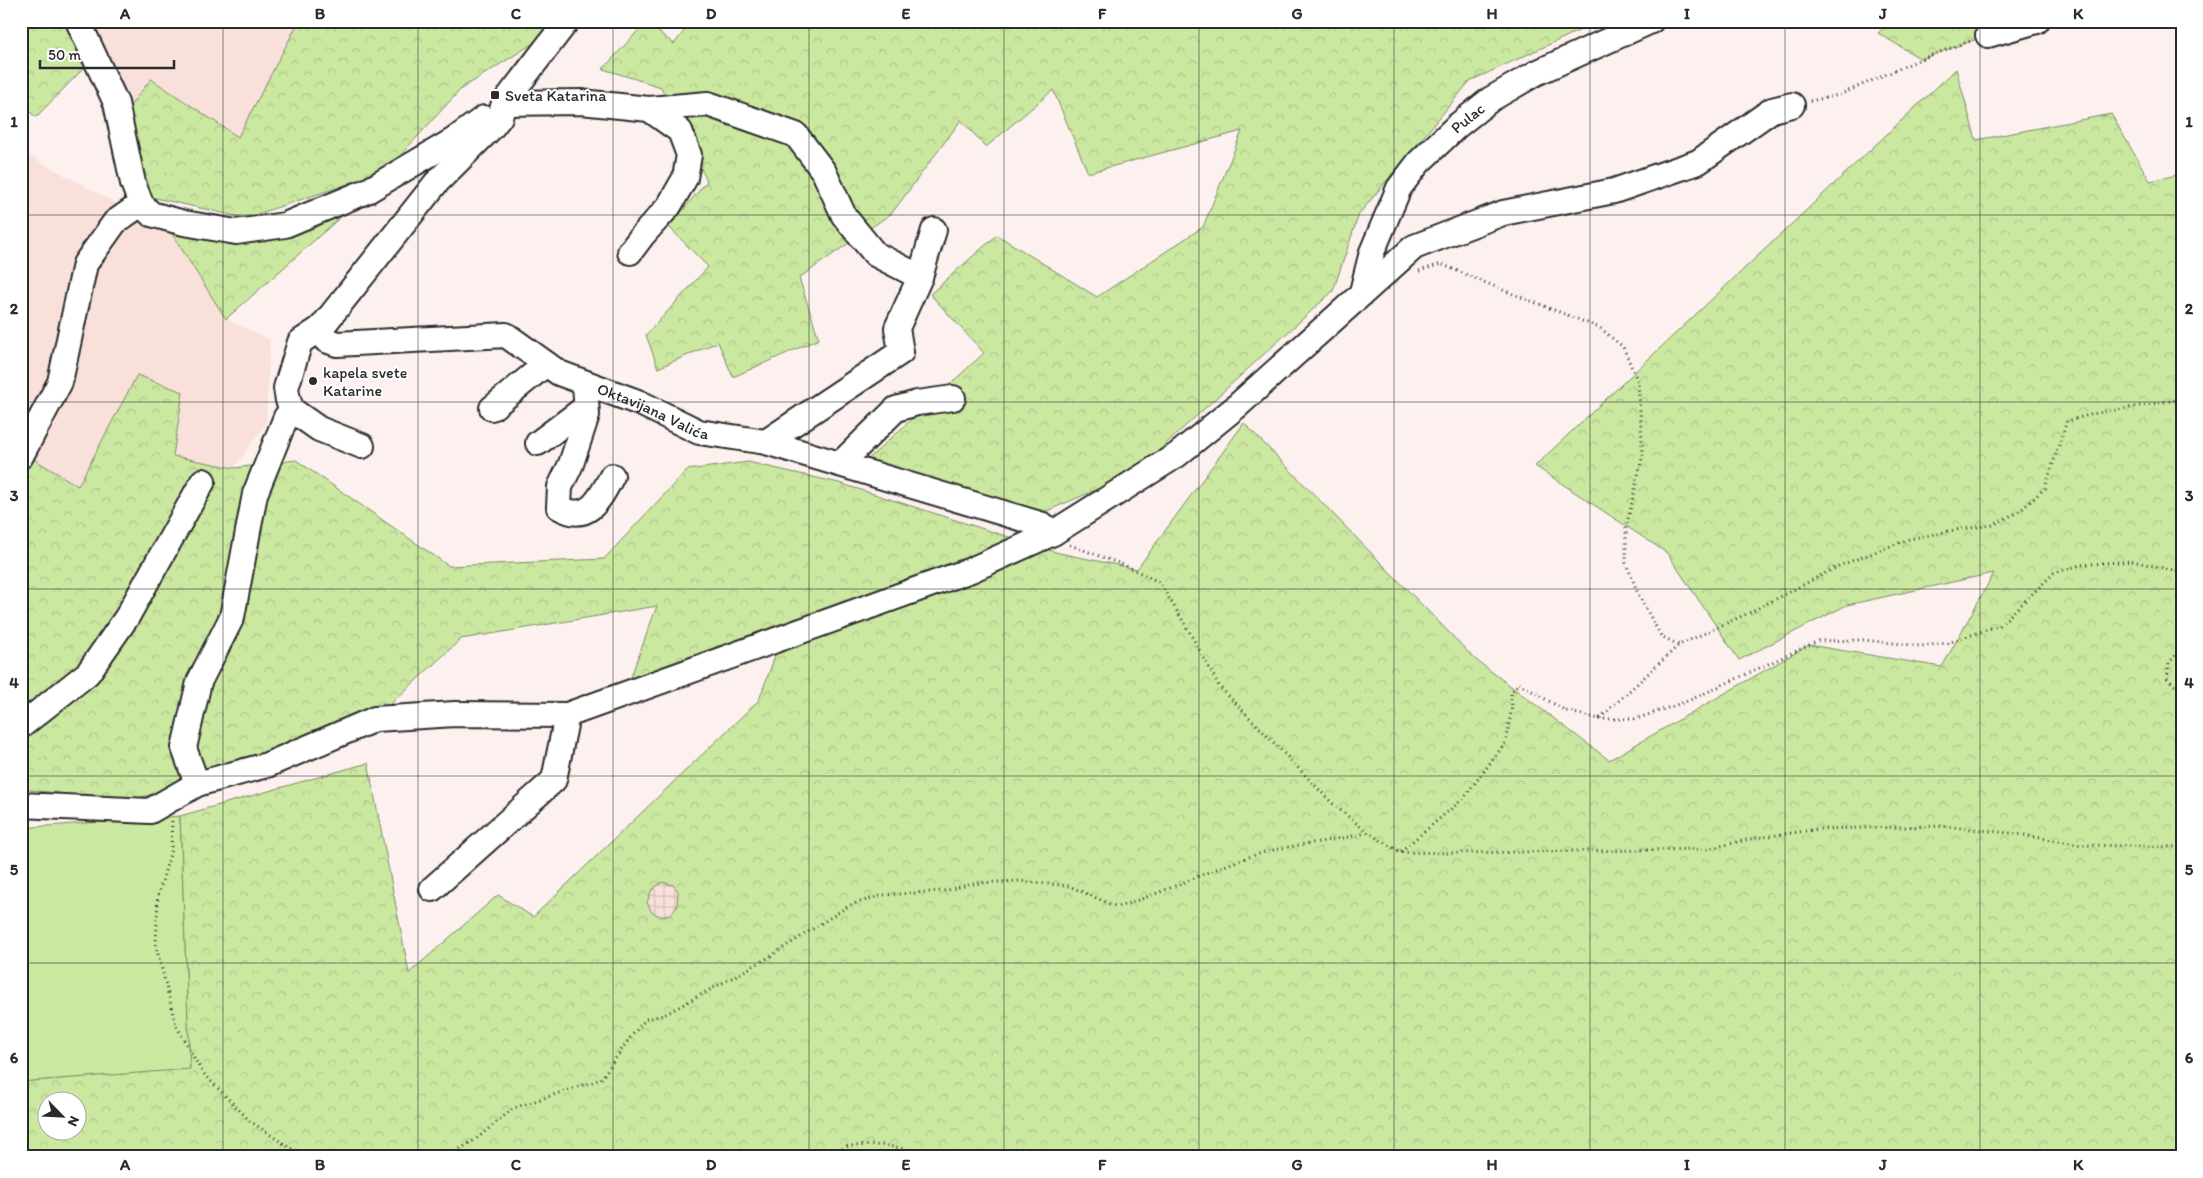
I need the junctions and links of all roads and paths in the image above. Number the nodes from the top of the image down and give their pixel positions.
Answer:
1 (78, 21) edge
2 (567, 21) edge
3 (1650, 21) edge
4 (2037, 21) edge
5 (1988, 35) joint
6 (504, 103) junction
7 (1792, 105) joint
8 (649, 109) junction
9 (141, 204) junction
10 (934, 230) dead end
11 (630, 252) dead end
12 (1412, 273) dead end
13 (920, 277) junction
14 (1362, 292) junction
15 (321, 328) junction
16 (546, 364) junction
17 (585, 383) junction
18 (953, 398) dead end
19 (2182, 399) edge
20 (586, 407) junction
21 (492, 408) dead end
22 (292, 410) junction
23 (538, 442) dead end
24 (766, 442) junction
25 (362, 446) dead end
26 (21, 456) edge
27 (840, 464) junction
28 (612, 476) dead end
29 (203, 481) dead end
30 (1053, 533) junction
31 (2182, 572) edge
32 (1679, 646) junction
33 (2182, 648) edge
34 (2182, 693) edge
35 (566, 715) junction
36 (1599, 719) junction
37 (21, 726) edge
38 (198, 784) junction
39 (168, 800) junction
40 (21, 804) edge
41 (1367, 832) junction
42 (2182, 847) edge
43 (1400, 852) junction
44 (432, 889) dead end
45 (310, 1157) edge
46 (447, 1157) edge
47 (824, 1157) edge
48 (945, 1157) edge

1 - 9 street
2 - 6 street
3 - 14 street, Pulac
4 - 5 street
5 - 7 path
6 - 8 street
6 - 9 street
6 - 15 street
7 - 14 street
8 - 11 street
8 - 13 street
9 - 26 street
10 - 13 street
12 - 32 path
13 - 24 street
14 - 30 street
15 - 16 street, Oktavijana Valića
15 - 22 street
16 - 17 street, Oktavijana Valića
16 - 21 street
17 - 20 street
17 - 24 street, Oktavijana Valića
18 - 27 street
19 - 32 path
20 - 23 street
20 - 28 street
22 - 25 street
22 - 38 street
24 - 27 street, Oktavijana Valića
27 - 30 street, Oktavijana Valića
29 - 37 street
30 - 35 street
30 - 41 path
31 - 36 path
32 - 36 path
33 - 34 path
35 - 38 street
35 - 44 street
36 - 43 path
38 - 39 street
39 - 40 street
39 - 45 path
41 - 43 path
41 - 46 path
42 - 43 path
47 - 48 path

